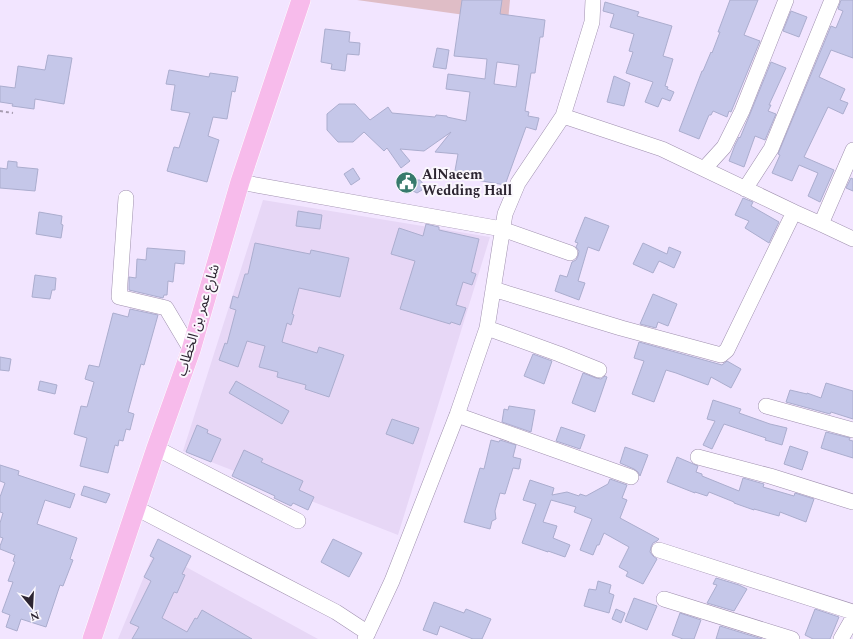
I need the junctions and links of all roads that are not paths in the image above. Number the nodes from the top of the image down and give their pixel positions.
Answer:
1 (302, 0) edge
2 (593, 0) edge
3 (786, 0) edge
4 (832, 0) edge
5 (563, 116) junction
6 (853, 150) edge
7 (704, 169) junction
8 (240, 182) junction
9 (745, 189) junction
10 (126, 198) dead end
11 (794, 212) junction
12 (821, 224) junction
13 (502, 229) junction
14 (853, 239) edge
15 (570, 253) dead end
16 (493, 289) junction
17 (487, 328) junction
18 (191, 350) junction
19 (599, 370) dead end
20 (766, 406) dead end
21 (457, 415) junction
22 (853, 430) edge
23 (156, 448) junction
24 (698, 457) dead end
25 (631, 477) dead end
26 (853, 502) edge
27 (136, 508) junction
28 (298, 521) dead end
29 (659, 550) dead end
30 (664, 599) dead end
31 (853, 612) edge
32 (853, 618) edge
33 (367, 636) edge
34 (92, 639) edge
35 (792, 639) edge
36 (841, 639) edge

1 - 8 main road, شارع عمر بن الخطاب
2 - 5 street
3 - 7 street
4 - 9 street
5 - 7 street
5 - 13 street
6 - 12 street
7 - 9 street
8 - 13 street
8 - 18 main road, شارع عمر بن الخطاب
9 - 11 street
10 - 18 street
11 - 12 street
11 - 16 street
12 - 14 street
13 - 15 street
13 - 16 street
16 - 17 street
17 - 19 street
17 - 21 street
18 - 23 main road, شارع عمر بن الخطاب
20 - 22 street
21 - 25 street
21 - 33 street
23 - 27 main road, شارع عمر بن الخطاب
23 - 28 street
24 - 26 street
27 - 33 street
27 - 34 main road, شارع عمر بن الخطاب
29 - 31 street
30 - 35 street
32 - 36 street

